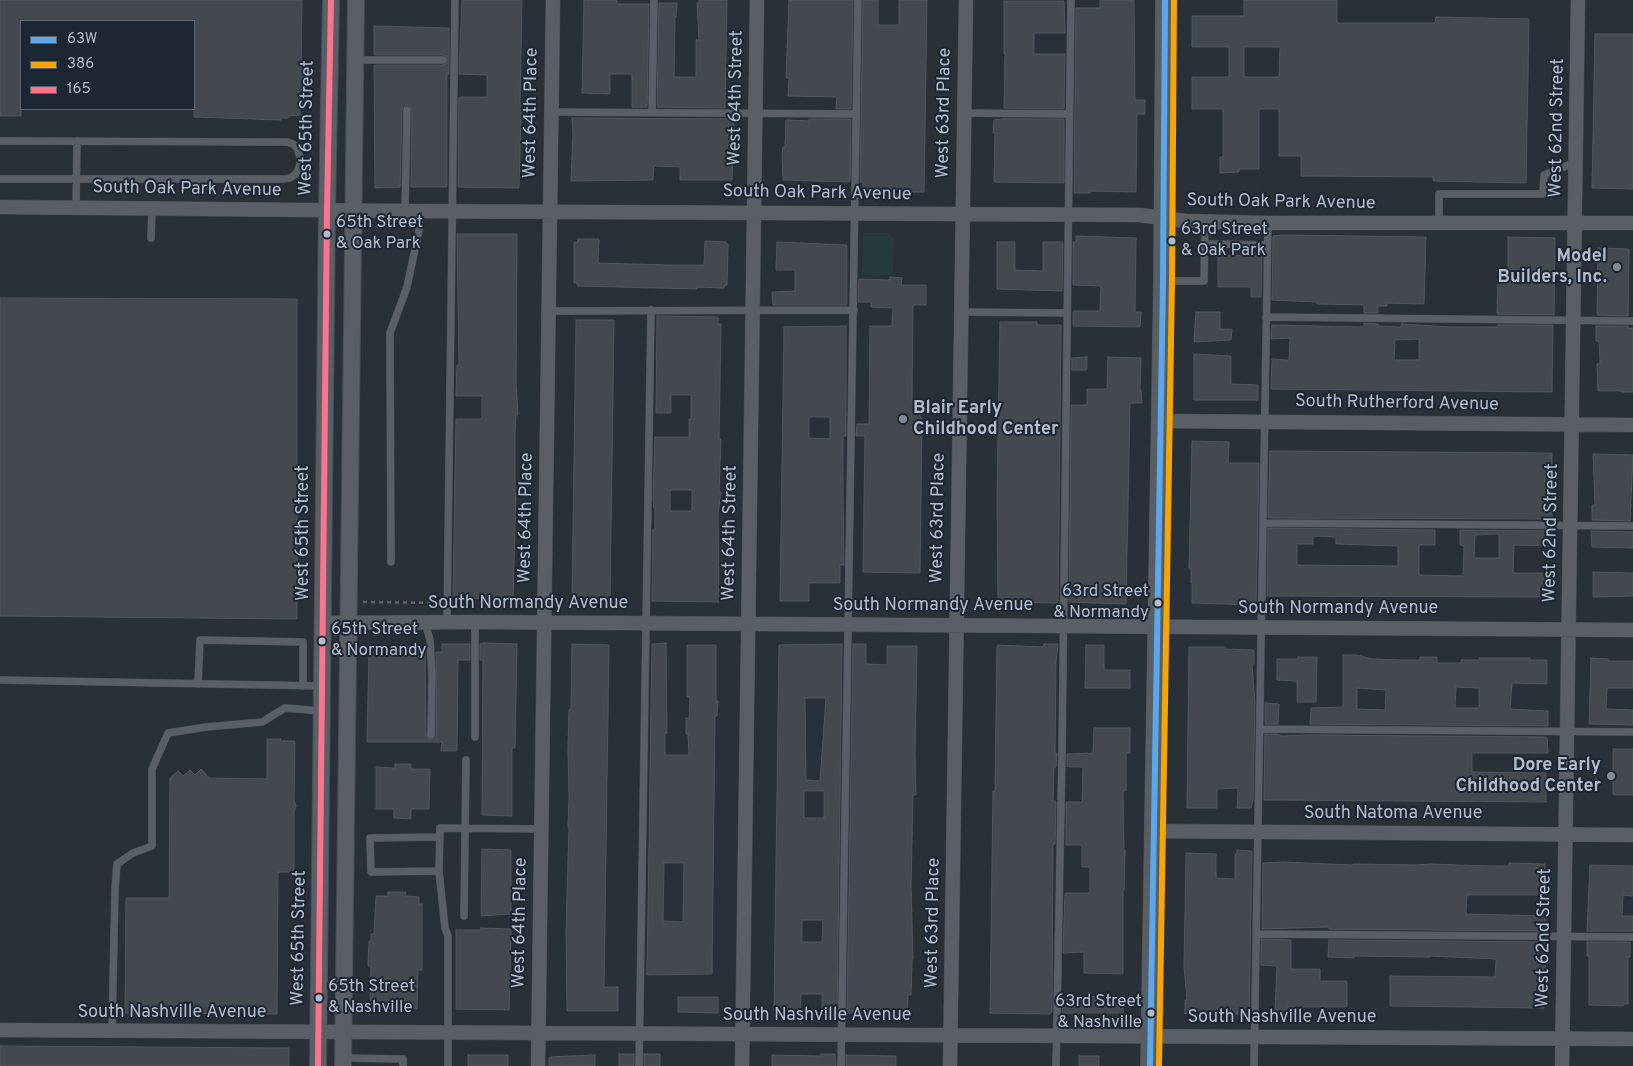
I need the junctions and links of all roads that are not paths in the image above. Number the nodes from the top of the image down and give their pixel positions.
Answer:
1 (331, 0) edge
2 (356, 0) edge
3 (456, 0) edge
4 (553, 0) edge
5 (654, 0) edge
6 (757, 0) edge
7 (858, 0) edge
8 (966, 0) edge
9 (1070, 0) edge
10 (1165, 0) edge
11 (1578, 0) edge
12 (355, 60) junction
13 (442, 60) dead end
14 (407, 110) dead end
15 (551, 112) junction
16 (652, 112) junction
17 (756, 113) junction
18 (964, 113) junction
19 (856, 114) junction
20 (1069, 114) junction
21 (0, 141) edge
22 (77, 141) junction
23 (1576, 162) junction
24 (0, 179) edge
25 (76, 179) junction
26 (0, 207) edge
27 (76, 208) junction
28 (152, 208) junction
29 (327, 210) junction
30 (353, 210) junction
31 (412, 211) junction
32 (452, 211) junction
33 (550, 211) junction
34 (754, 212) junction
35 (855, 213) junction
36 (962, 214) junction
37 (1069, 215) junction
38 (1164, 219) junction
39 (1205, 222) junction
40 (1268, 223) junction
41 (1439, 223) junction
42 (1575, 223) junction
43 (1633, 223) edge
44 (151, 238) dead end
45 (1205, 244) junction
46 (1267, 245) junction
47 (1164, 280) junction
48 (548, 310) junction
49 (651, 310) junction
50 (854, 310) junction
51 (753, 311) junction
52 (961, 312) junction
53 (1068, 313) junction
54 (1266, 317) junction
55 (1573, 321) junction
56 (1633, 321) edge
57 (1161, 421) junction
58 (1264, 422) junction
59 (1572, 424) junction
60 (1633, 425) edge
61 (1263, 522) junction
62 (1570, 525) junction
63 (1633, 526) edge
64 (391, 562) dead end
65 (348, 622) junction
66 (425, 622) junction
67 (446, 622) junction
68 (475, 622) junction
69 (323, 623) junction
70 (544, 623) junction
71 (646, 624) junction
72 (748, 624) junction
73 (848, 625) junction
74 (957, 625) junction
75 (1064, 626) junction
76 (1157, 626) junction
77 (1261, 628) junction
78 (1569, 630) junction
79 (1633, 630) edge
80 (0, 680) edge
81 (198, 684) junction
82 (303, 686) junction
83 (322, 686) junction
84 (322, 711) junction
85 (1260, 729) junction
86 (1567, 732) junction
87 (1633, 732) edge
88 (431, 734) dead end
89 (475, 737) dead end
90 (466, 760) dead end
91 (466, 828) junction
92 (541, 829) junction
93 (1154, 831) junction
94 (1258, 832) junction
95 (1566, 834) junction
96 (1633, 834) edge
97 (440, 837) junction
98 (439, 871) junction
99 (464, 916) dead end
100 (1257, 934) junction
101 (1564, 937) junction
102 (1633, 937) edge
103 (0, 1030) edge
104 (112, 1031) junction
105 (319, 1033) junction
106 (343, 1033) junction
107 (448, 1034) junction
108 (538, 1034) junction
109 (640, 1034) junction
110 (742, 1035) junction
111 (841, 1035) junction
112 (951, 1036) junction
113 (1056, 1036) junction
114 (1151, 1037) junction
115 (1254, 1037) junction
116 (1562, 1038) junction
117 (1633, 1039) edge
118 (343, 1062) edge
119 (318, 1066) edge
120 (403, 1066) edge
121 (448, 1066) edge
122 (538, 1066) edge
123 (639, 1066) edge
124 (742, 1066) edge
125 (841, 1066) edge
126 (950, 1066) edge
127 (1056, 1066) edge
128 (1150, 1066) edge
129 (1254, 1066) edge
130 (1562, 1066) edge

1 - 29 street, West 65th Street
2 - 12 street
3 - 32 lane
4 - 15 street, West 64th Place
5 - 16 lane
6 - 17 street, West 64th Street
7 - 19 lane
8 - 18 street, West 63rd Place
9 - 20 lane
10 - 38 main road
11 - 23 street, West 62nd Street
12 - 13 lane
12 - 30 street
14 - 31 lane
15 - 16 lane
15 - 33 street, West 64th Place
16 - 17 lane
17 - 19 lane
17 - 34 street, West 64th Street
18 - 20 lane
18 - 36 street, West 63rd Place
19 - 35 lane
20 - 37 lane
21 - 22 lane
22 - 25 lane
22 - 25 lane
23 - 41 lane
23 - 42 street, West 62nd Street
24 - 25 lane
25 - 27 lane
26 - 27 street, South Oak Park Avenue
27 - 28 street, South Oak Park Avenue
28 - 29 street, South Oak Park Avenue
28 - 44 lane
29 - 30 street, South Oak Park Avenue
29 - 69 street, West 65th Street
30 - 31 street, South Oak Park Avenue
30 - 65 street
31 - 32 street, South Oak Park Avenue
31 - 64 lane
32 - 33 street, South Oak Park Avenue
32 - 67 lane
33 - 34 street, South Oak Park Avenue
33 - 48 street, West 64th Place
34 - 35 street, South Oak Park Avenue
34 - 51 street, West 64th Street
35 - 36 street, South Oak Park Avenue
35 - 50 lane
36 - 37 street, South Oak Park Avenue
36 - 52 street, West 63rd Place
37 - 38 street, South Oak Park Avenue
37 - 53 lane
38 - 39 street, South Oak Park Avenue
38 - 47 main road
39 - 40 street, South Oak Park Avenue
39 - 45 lane
40 - 41 street, South Oak Park Avenue
40 - 46 lane
41 - 42 street, South Oak Park Avenue
42 - 43 street, South Oak Park Avenue
42 - 55 street, West 62nd Street
45 - 46 lane
45 - 47 lane
46 - 54 lane
47 - 57 main road
48 - 49 lane
48 - 70 street, West 64th Place
49 - 51 lane
49 - 71 lane
50 - 51 lane
50 - 73 lane
51 - 72 street, West 64th Street
52 - 53 lane
52 - 74 street, West 63rd Place
53 - 75 lane
54 - 55 lane
54 - 58 lane
55 - 56 lane
55 - 59 street, West 62nd Street
57 - 58 street, South Rutherford Avenue
57 - 76 main road
58 - 59 street, South Rutherford Avenue
58 - 61 lane
59 - 60 street, South Rutherford Avenue
59 - 62 street, West 62nd Street
61 - 62 lane
61 - 77 lane
62 - 63 lane
62 - 78 street, West 62nd Street
65 - 66 street, South Normandy Avenue
65 - 69 street, South Normandy Avenue
65 - 106 street
66 - 67 street, South Normandy Avenue
66 - 88 lane
67 - 68 street, South Normandy Avenue
68 - 70 street, South Normandy Avenue
68 - 89 lane
69 - 83 street, West 65th Street
70 - 71 street, South Normandy Avenue
70 - 92 street, West 64th Place
71 - 72 street, South Normandy Avenue
71 - 109 lane
72 - 73 street, South Normandy Avenue
72 - 110 street, West 64th Street
73 - 74 street, South Normandy Avenue
73 - 111 lane
74 - 75 street, South Normandy Avenue
74 - 112 street, West 63rd Place
75 - 76 street, South Normandy Avenue
75 - 113 lane
76 - 77 street, South Normandy Avenue
76 - 93 main road
77 - 78 street, South Normandy Avenue
77 - 85 lane
78 - 79 street, South Normandy Avenue
78 - 86 street, West 62nd Street
80 - 81 lane
81 - 82 lane
81 - 82 lane
82 - 83 lane
83 - 84 street, West 65th Street
84 - 104 lane
84 - 105 street, West 65th Street
85 - 86 lane
85 - 94 lane
86 - 87 lane
86 - 95 street, West 62nd Street
90 - 91 lane
91 - 92 lane
91 - 97 lane
91 - 99 lane
92 - 108 street, West 64th Place
93 - 94 street, South Natoma Avenue
93 - 114 main road
94 - 95 street, South Natoma Avenue
94 - 100 lane
95 - 96 street, South Natoma Avenue
95 - 101 street, West 62nd Street
97 - 98 lane
97 - 98 lane
98 - 107 lane
100 - 101 lane
100 - 115 lane
101 - 102 lane
101 - 116 street, West 62nd Street
103 - 104 street, South Nashville Avenue
104 - 105 street, South Nashville Avenue
105 - 106 street, South Nashville Avenue
105 - 119 street, West 65th Street
106 - 107 street, South Nashville Avenue
106 - 118 street
107 - 108 street, South Nashville Avenue
107 - 121 lane
108 - 109 street, South Nashville Avenue
108 - 122 street, West 64th Place
109 - 110 street, South Nashville Avenue
109 - 123 lane
110 - 111 street, South Nashville Avenue
110 - 124 street, West 64th Street
111 - 112 street, South Nashville Avenue
111 - 125 lane
112 - 113 street, South Nashville Avenue
112 - 126 street, West 63rd Place
113 - 114 street, South Nashville Avenue
113 - 127 lane
114 - 115 street, South Nashville Avenue
114 - 128 main road
115 - 116 street, South Nashville Avenue
115 - 129 lane
116 - 117 street, South Nashville Avenue
116 - 130 street, West 62nd Street
118 - 120 lane

